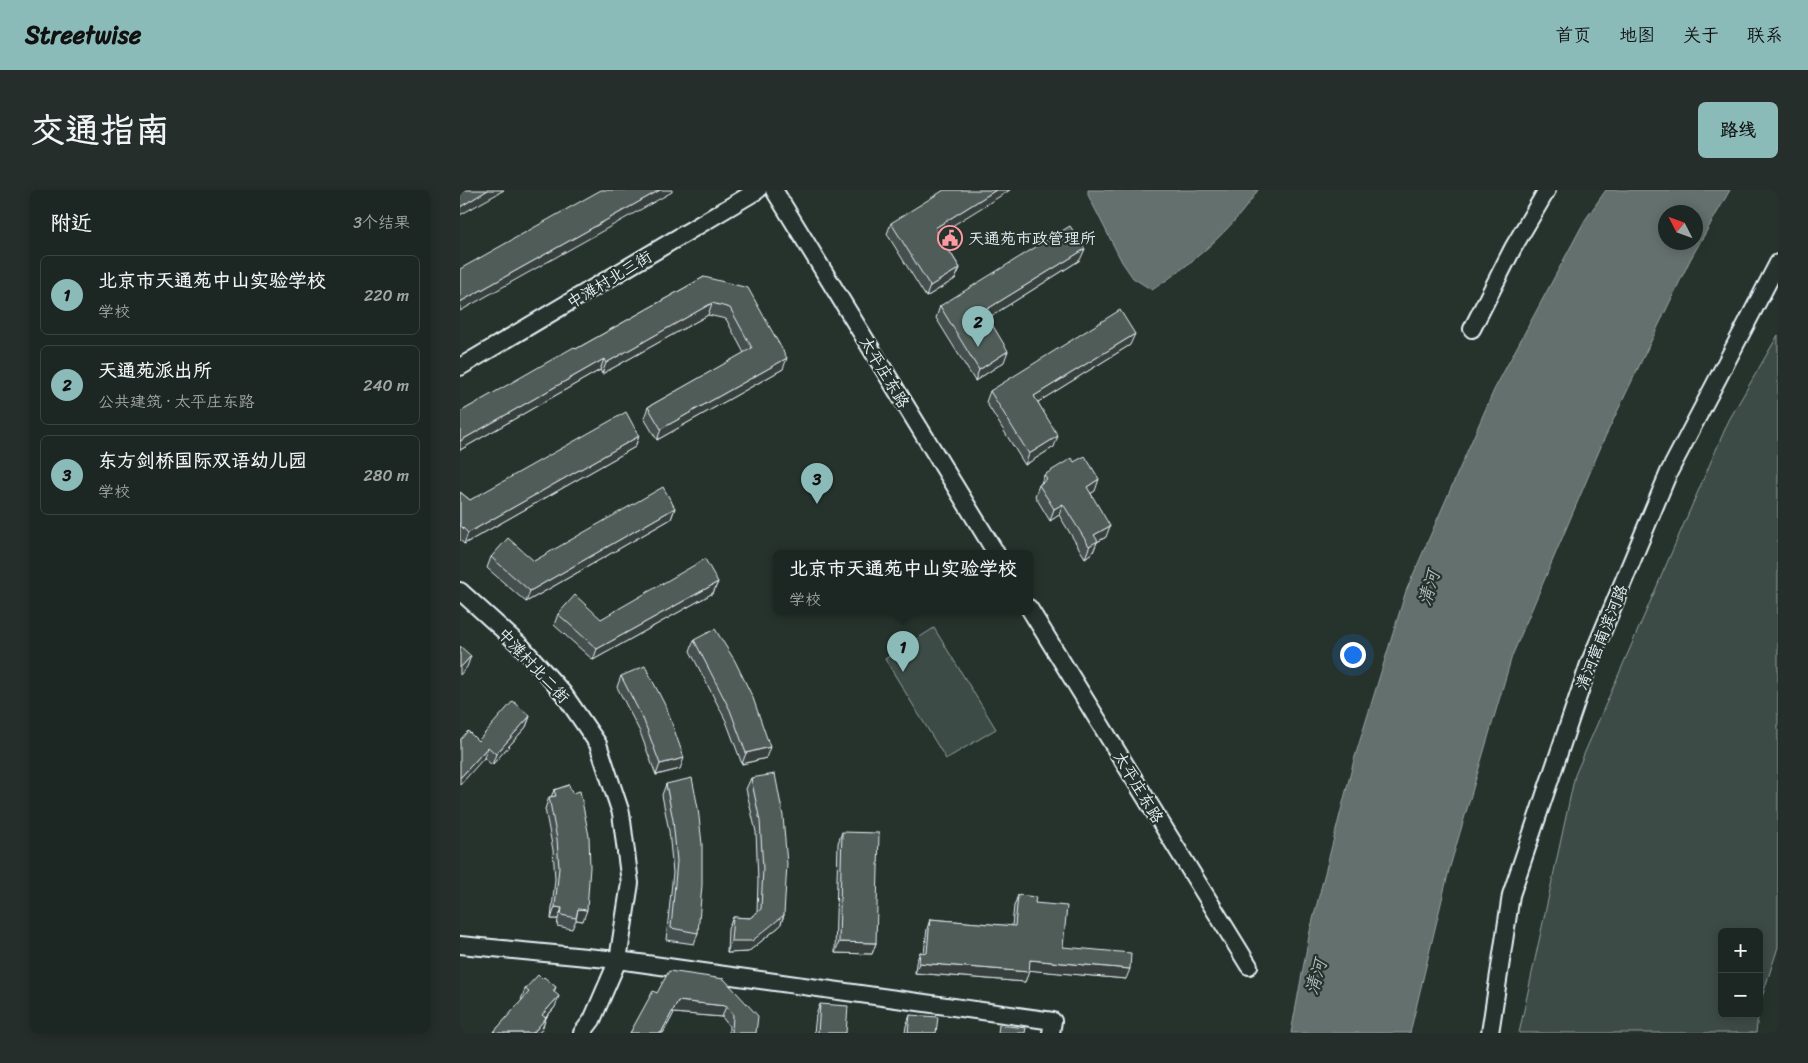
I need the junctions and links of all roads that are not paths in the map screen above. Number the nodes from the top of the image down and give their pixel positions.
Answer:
1 (758, 190) edge
2 (774, 190) edge
3 (1547, 190) edge
4 (1778, 263) edge
5 (1472, 330) dead end
6 (460, 367) edge
7 (994, 550) edge
8 (460, 591) edge
9 (1033, 615) edge
10 (460, 945) edge
11 (618, 960) junction
12 (1249, 966) dead end
13 (582, 1033) edge
14 (1052, 1033) edge
15 (1490, 1033) edge

1 - 6 street, 中滩村北三街
2 - 7 street, 太平庄东路
3 - 5 street
4 - 15 street, 清河营南滨河路
8 - 11 street, 中滩村北二街
9 - 12 street, 太平庄东路
10 - 11 street
11 - 13 street, 中滩村北二街
11 - 14 street

